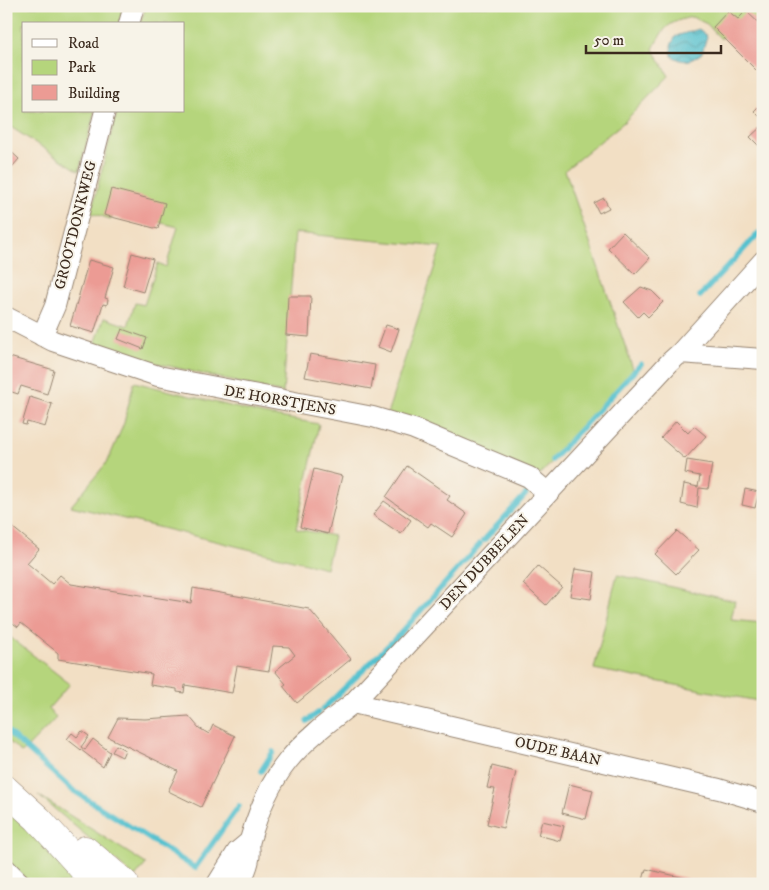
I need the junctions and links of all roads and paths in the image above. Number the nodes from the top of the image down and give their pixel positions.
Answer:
1 (134, 6) edge
2 (130, 22) edge
3 (105, 112) edge
4 (763, 261) edge
5 (6, 317) edge
6 (42, 336) junction
7 (680, 353) junction
8 (763, 359) edge
9 (548, 493) junction
10 (353, 703) junction
11 (6, 790) edge
12 (763, 802) edge
13 (38, 819) junction
14 (249, 842) junction
15 (6, 869) edge
16 (21, 884) edge
17 (97, 884) edge
18 (125, 884) edge
19 (217, 884) edge
20 (240, 884) edge

1 - 2 street
3 - 6 street, GROOTDONKWEG
4 - 7 street, DEN DUBBELEN
5 - 6 street, DE HORSTJENS
6 - 9 street, DE HORSTJENS
7 - 8 street
7 - 9 street, DEN DUBBELEN
9 - 10 street, DEN DUBBELEN
10 - 12 street, OUDE BAAN
10 - 14 street, DEN DUBBELEN
11 - 13 main road
13 - 17 main road
13 - 18 main road
14 - 19 street, DEN DUBBELEN
14 - 20 street, DEN DUBBELEN
15 - 16 street

